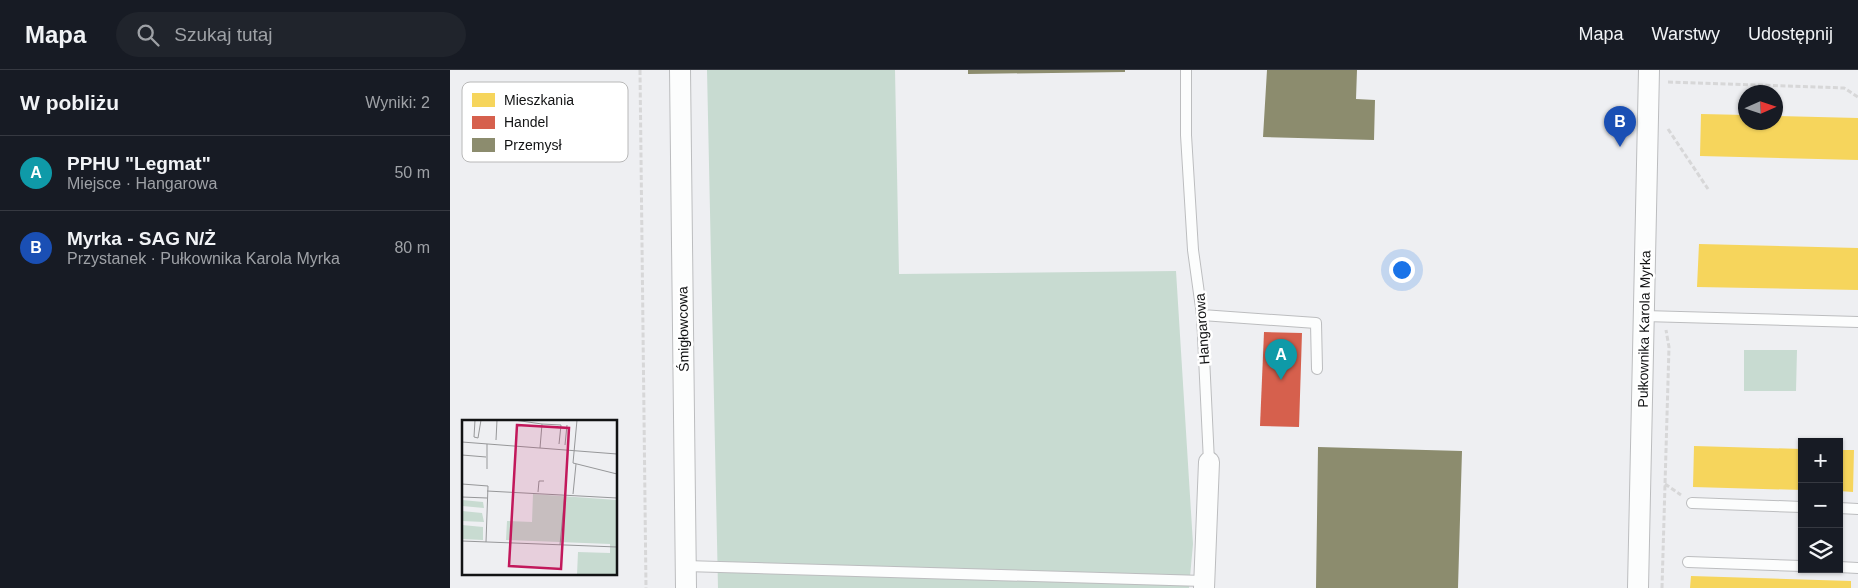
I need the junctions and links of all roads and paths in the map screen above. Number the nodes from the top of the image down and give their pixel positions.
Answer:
1 (640, 70) edge
2 (680, 70) edge
3 (1186, 70) edge
4 (1649, 70) edge
5 (1668, 82) dead end
6 (1858, 97) edge
7 (1668, 128) dead end
8 (1708, 189) dead end
9 (1202, 314) junction
10 (1644, 316) junction
11 (1858, 322) edge
12 (1317, 369) dead end
13 (1209, 462) joint
14 (1692, 503) dead end
15 (1798, 507) edge
16 (1843, 508) edge
17 (1858, 509) edge
18 (1688, 562) dead end
19 (685, 566) junction
20 (1798, 566) edge
21 (1843, 567) edge
22 (1858, 568) edge
23 (1204, 584) edge
24 (646, 588) edge
25 (686, 588) edge
26 (1638, 588) edge

1 - 24 path
2 - 19 street, Śmigłowcowa
3 - 9 lane, Hangarowa
4 - 10 street, Pułkownika Karola Myrka
5 - 6 path
7 - 8 path
9 - 12 lane
9 - 13 lane, Hangarowa
10 - 11 lane
10 - 26 street, Pułkownika Karola Myrka
13 - 23 street, Hangarowa
14 - 15 lane
16 - 17 lane
18 - 20 lane
19 - 23 lane
19 - 25 street, Śmigłowcowa
21 - 22 lane

